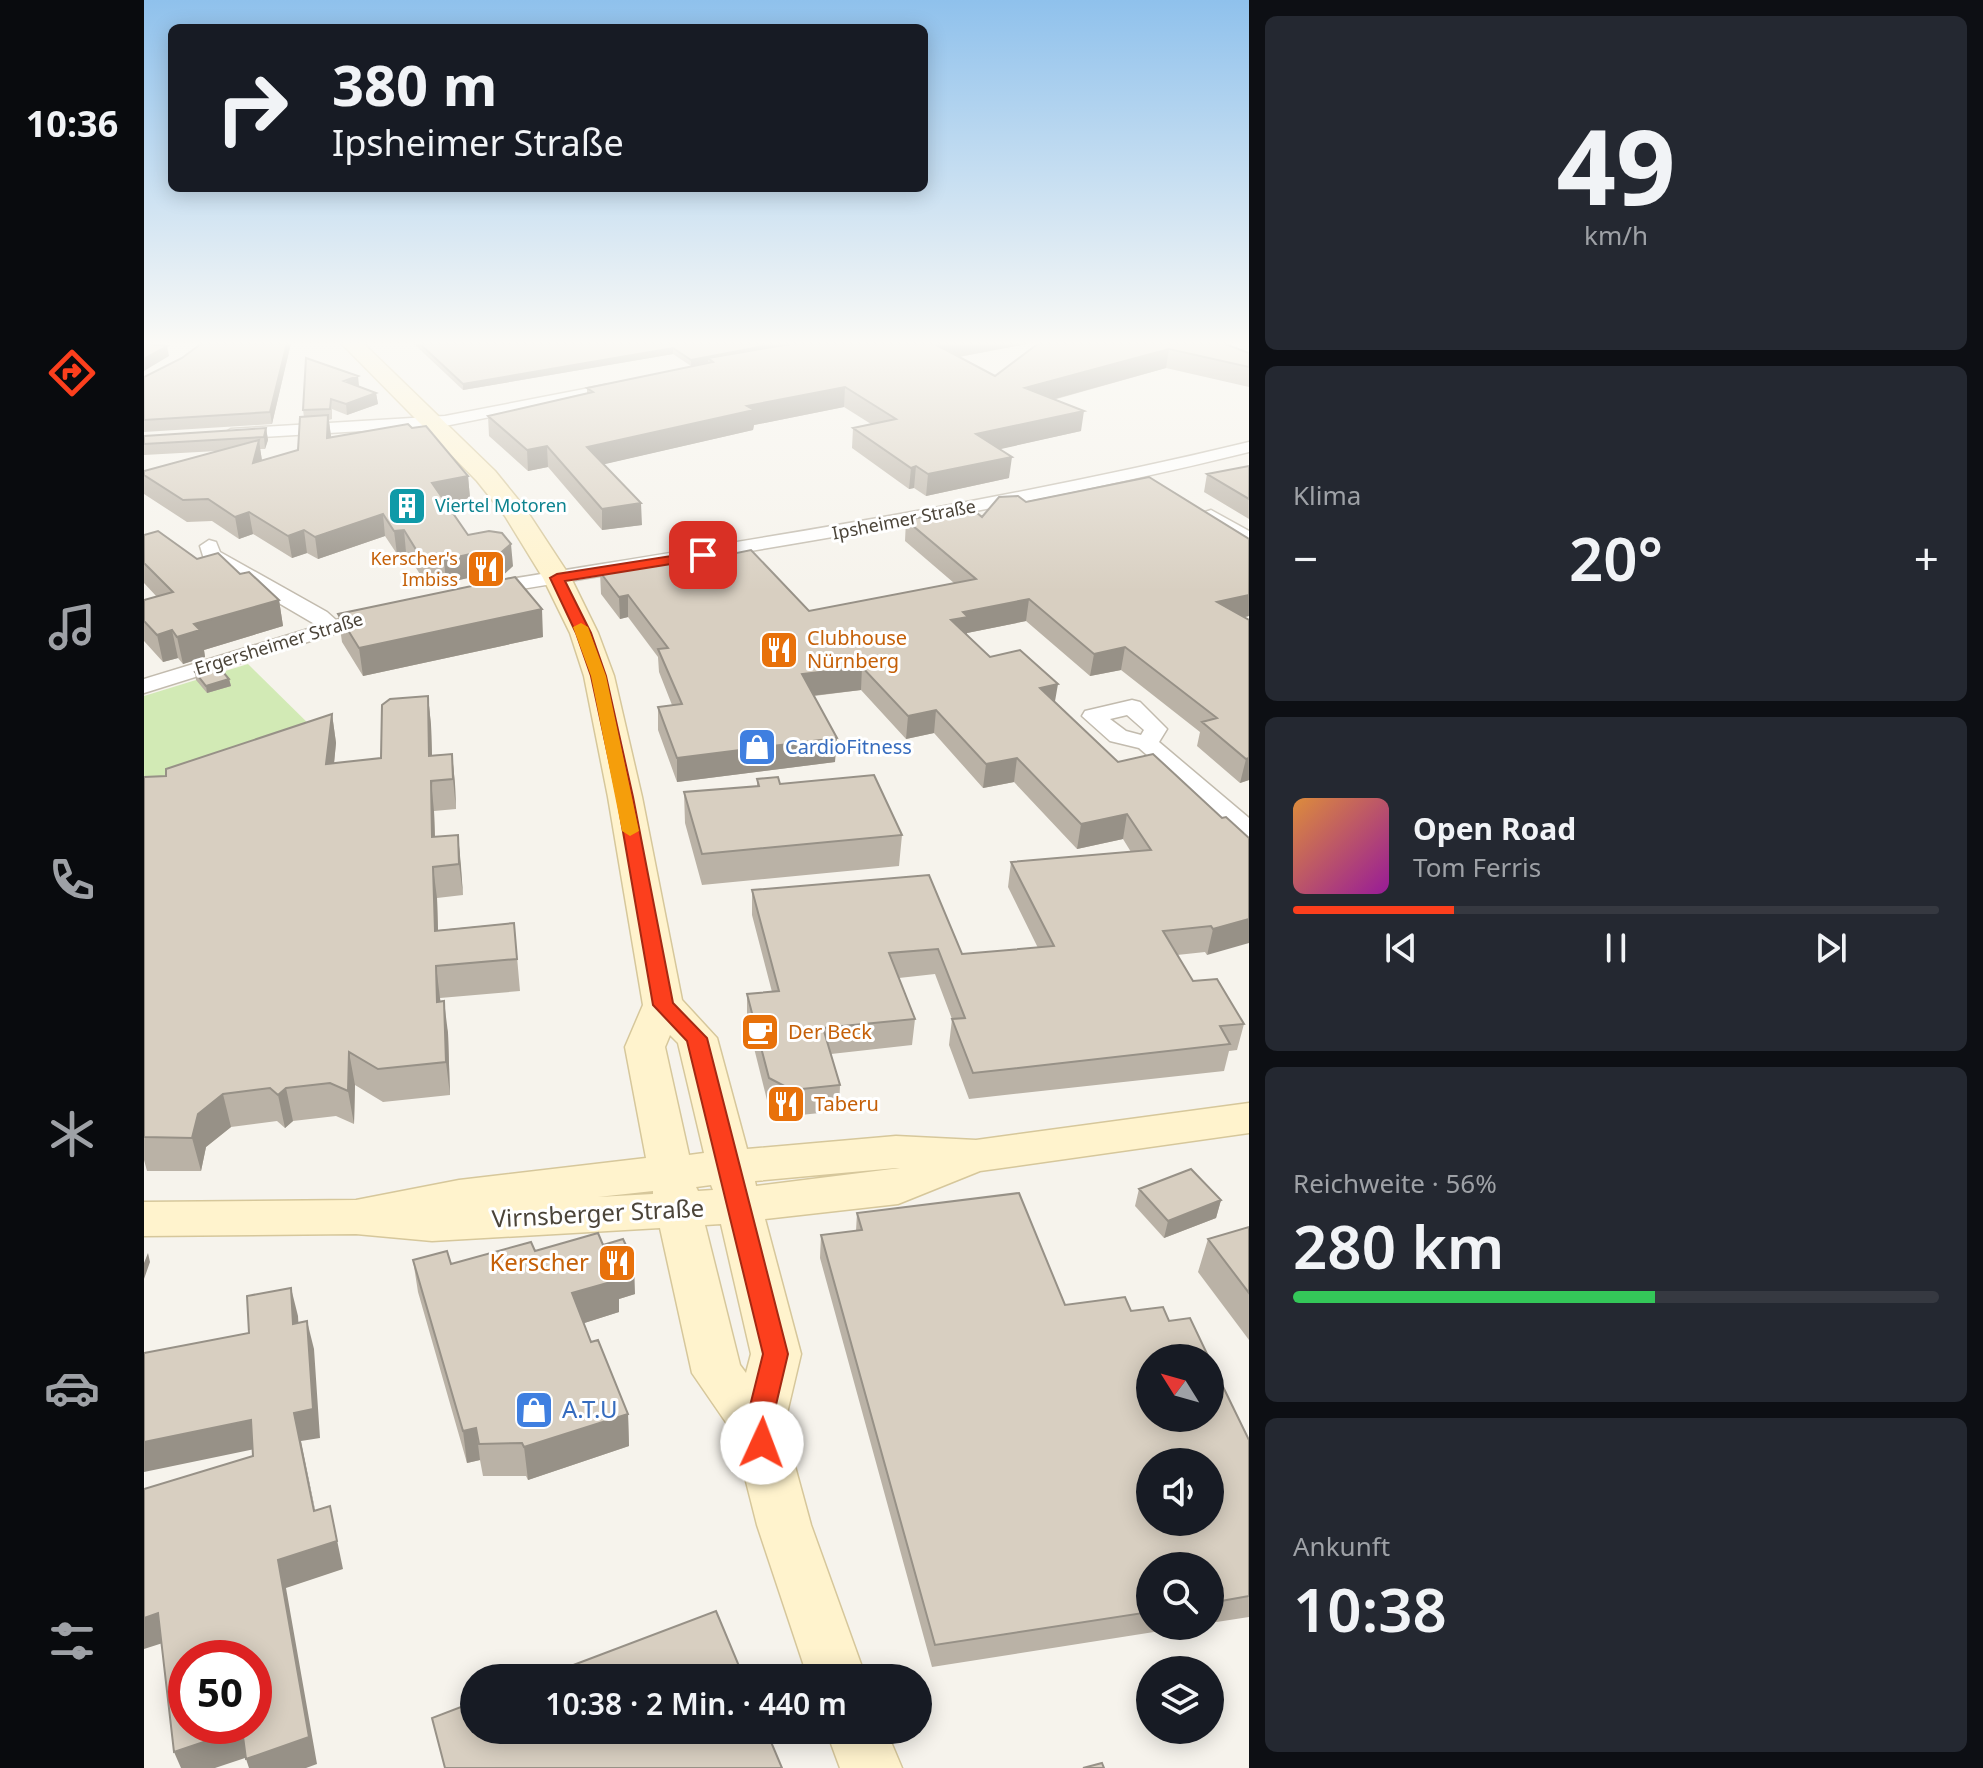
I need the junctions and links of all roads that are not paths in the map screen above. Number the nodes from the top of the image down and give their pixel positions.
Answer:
1 (390, 426) edge
2 (435, 426) edge
3 (212, 436) edge
4 (1249, 447) edge
5 (1139, 474) junction
6 (1167, 490) edge
7 (1194, 506) edge
8 (1249, 539) edge
9 (209, 546) dead end
10 (557, 578) junction
11 (471, 592) edge
12 (393, 609) edge
13 (332, 627) junction
14 (144, 686) edge
15 (1147, 743) dead end
16 (1249, 831) edge
17 (663, 1005) junction
18 (1249, 1118) edge
19 (734, 1186) junction
20 (675, 1191) junction
21 (144, 1219) edge
22 (758, 1426) junction
23 (832, 1664) edge
24 (862, 1744) edge
25 (871, 1768) edge

1 - 3 street
2 - 10 main road
4 - 5 street, Ipsheimer Straße
5 - 6 street
5 - 10 street, Ipsheimer Straße
7 - 8 street
9 - 13 street
10 - 11 street
10 - 17 main road
12 - 13 street, Ergersheimer Straße
13 - 14 street, Ergersheimer Straße
15 - 16 street
17 - 19 main road
17 - 20 main road
18 - 19 main road, Virnsberger Straße
19 - 20 main road, Virnsberger Straße
19 - 22 main road
20 - 21 main road, Virnsberger Straße
20 - 22 main road
22 - 23 main road
24 - 25 main road

